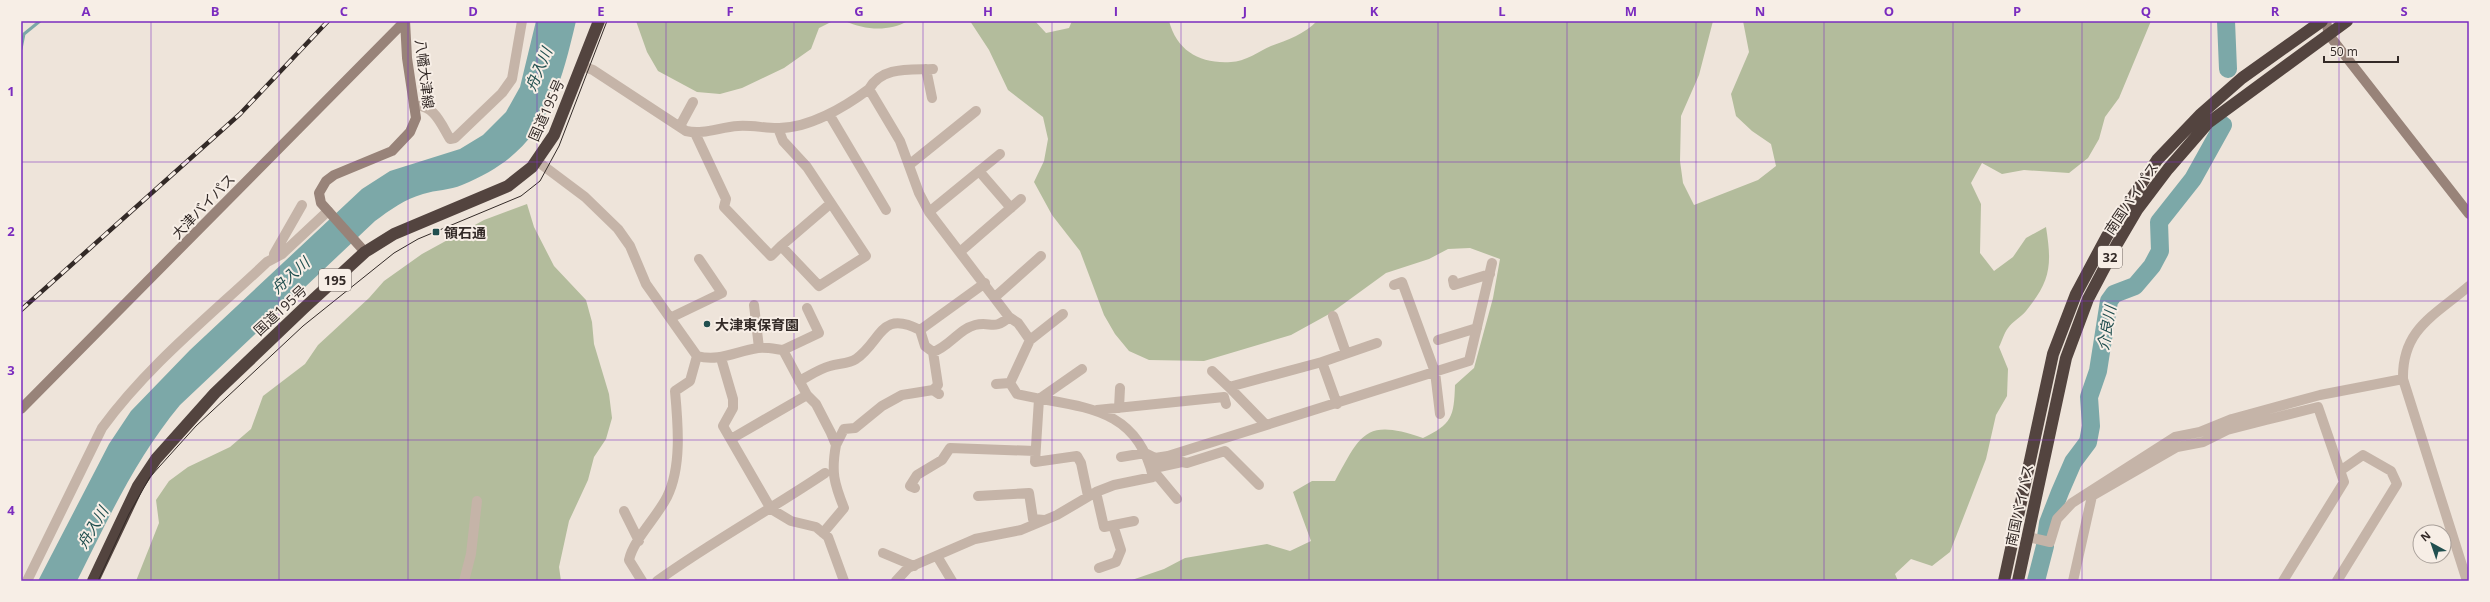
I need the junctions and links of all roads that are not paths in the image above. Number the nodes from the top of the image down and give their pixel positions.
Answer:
1 (405, 21) edge
2 (522, 21) edge
3 (599, 21) edge
4 (2322, 21) edge
5 (2326, 21) edge
6 (2347, 21) edge
7 (2329, 35) junction
8 (582, 66) junction
9 (869, 90) junction
10 (932, 98) dead end
11 (693, 102) dead end
12 (414, 106) junction
13 (976, 111) dead end
14 (828, 114) junction
15 (680, 126) junction
16 (778, 128) junction
17 (695, 133) junction
18 (1000, 154) dead end
19 (538, 161) junction
20 (909, 165) junction
21 (979, 171) junction
22 (1021, 199) dead end
23 (830, 204) junction
24 (302, 205) dead end
25 (1011, 208) junction
26 (886, 210) dead end
27 (329, 212) junction
28 (929, 212) junction
29 (2469, 214) edge
30 (781, 246) junction
31 (961, 251) junction
32 (365, 252) junction
33 (1041, 256) dead end
34 (699, 259) dead end
35 (267, 262) junction
36 (1492, 263) dead end
37 (1490, 274) junction
38 (1453, 280) dead end
39 (985, 283) junction
40 (1394, 285) dead end
41 (2469, 286) edge
42 (995, 297) junction
43 (754, 305) dead end
44 (807, 308) dead end
45 (1063, 314) dead end
46 (1333, 316) dead end
47 (1009, 317) junction
48 (670, 318) junction
49 (1477, 328) junction
50 (920, 330) junction
51 (1030, 340) junction
52 (1438, 340) dead end
53 (1377, 342) dead end
54 (759, 348) junction
55 (783, 350) junction
56 (933, 352) junction
57 (1346, 354) junction
58 (697, 356) junction
59 (721, 358) junction
60 (1322, 362) junction
61 (1082, 369) dead end
62 (1212, 370) dead end
63 (1435, 372) junction
64 (2403, 379) junction
65 (799, 381) junction
66 (1010, 383) junction
67 (996, 384) dead end
68 (1229, 387) junction
69 (1120, 388) dead end
70 (807, 395) junction
71 (1039, 400) junction
72 (1226, 404) dead end
73 (1337, 404) junction
74 (1119, 408) junction
75 (21, 409) edge
76 (1097, 410) junction
77 (1440, 414) dead end
78 (2265, 415) junction
79 (1266, 425) junction
80 (731, 438) junction
81 (836, 445) junction
82 (1035, 451) junction
83 (1145, 453) junction
84 (1121, 458) dead end
85 (1156, 458) junction
86 (1187, 463) junction
87 (2340, 471) junction
88 (825, 473) dead end
89 (1155, 476) junction
90 (1259, 485) dead end
91 (915, 488) dead end
92 (1092, 494) junction
93 (978, 496) dead end
94 (1178, 499) dead end
95 (477, 501) dead end
96 (771, 509) junction
97 (624, 510) dead end
98 (1046, 520) junction
99 (1134, 521) dead end
100 (1113, 525) junction
101 (823, 533) junction
102 (2028, 538) junction
103 (639, 541) junction
104 (883, 553) dead end
105 (937, 556) junction
106 (914, 566) junction
107 (1099, 568) dead end
108 (907, 577) edge
109 (27, 581) edge
110 (93, 581) edge
111 (464, 581) edge
112 (642, 581) edge
113 (657, 581) edge
114 (844, 581) edge
115 (896, 581) edge
116 (952, 581) edge
117 (2004, 581) edge
118 (2018, 581) edge
119 (2073, 581) edge
120 (2283, 581) edge
121 (2337, 581) edge
122 (2467, 581) edge

1 - 12 main road, 八幡大津線
1 - 75 main road, 大津バイパス
2 - 12 street
3 - 8 highway, 国道195号 / 195
4 - 117 highway, 南国バイパス / 32
5 - 7 main road
6 - 7 highway, 南国バイパス / 32
7 - 29 main road
7 - 102 highway, 南国バイパス / 32
8 - 15 street
8 - 19 highway, 国道195号 / 195
9 - 10 street
9 - 14 street
9 - 20 street
11 - 15 street
12 - 27 main road, 八幡大津線
13 - 20 street
14 - 16 street
14 - 26 street
15 - 17 street
16 - 17 street
16 - 23 street
17 - 30 street
18 - 21 street
19 - 32 highway, 国道195号 / 195
19 - 48 street
20 - 28 street
21 - 25 street
21 - 28 street
22 - 25 street
23 - 30 street
23 - 30 street
24 - 35 street
25 - 31 street
27 - 32 main road, 八幡大津線
27 - 35 street
28 - 31 street
31 - 39 street
32 - 110 highway, 国道195号 / 195
33 - 42 street
34 - 48 street
35 - 109 street
36 - 37 street
37 - 38 street
37 - 49 street
39 - 42 street
39 - 50 street
40 - 63 street
41 - 64 street
42 - 47 street
43 - 54 street
44 - 55 street
45 - 51 street
46 - 57 street
47 - 51 street
47 - 56 street
48 - 58 street
49 - 52 street
49 - 63 street
50 - 56 street
50 - 65 street
51 - 66 street
53 - 57 street
54 - 55 street
54 - 59 street
55 - 65 street
56 - 81 street
57 - 60 street
58 - 59 street
58 - 103 street
59 - 80 street
60 - 68 street
60 - 73 street
61 - 71 street
62 - 68 street
63 - 73 street
63 - 77 street
64 - 78 street
64 - 122 street
65 - 70 street
66 - 67 street
66 - 71 street
68 - 79 street
69 - 74 street
70 - 80 street
70 - 81 street
71 - 76 street
71 - 82 street
72 - 74 street
73 - 79 street
74 - 76 street
76 - 83 street
78 - 87 street
78 - 102 street
78 - 119 street
79 - 85 street
80 - 96 street
81 - 101 street
82 - 91 street
82 - 92 street
83 - 84 street
83 - 85 street
83 - 89 street
85 - 86 street
86 - 89 street
86 - 90 street
87 - 120 street
87 - 121 street
88 - 96 street
89 - 92 street
89 - 94 street
92 - 98 street
92 - 100 street
93 - 98 street
95 - 111 street
96 - 101 street
96 - 113 street
97 - 103 street
98 - 105 street
99 - 100 street
100 - 107 street
101 - 114 street
102 - 118 highway, 南国バイパス / 32
103 - 112 street
104 - 106 street
105 - 106 street
105 - 116 street
106 - 108 street
108 - 115 street

